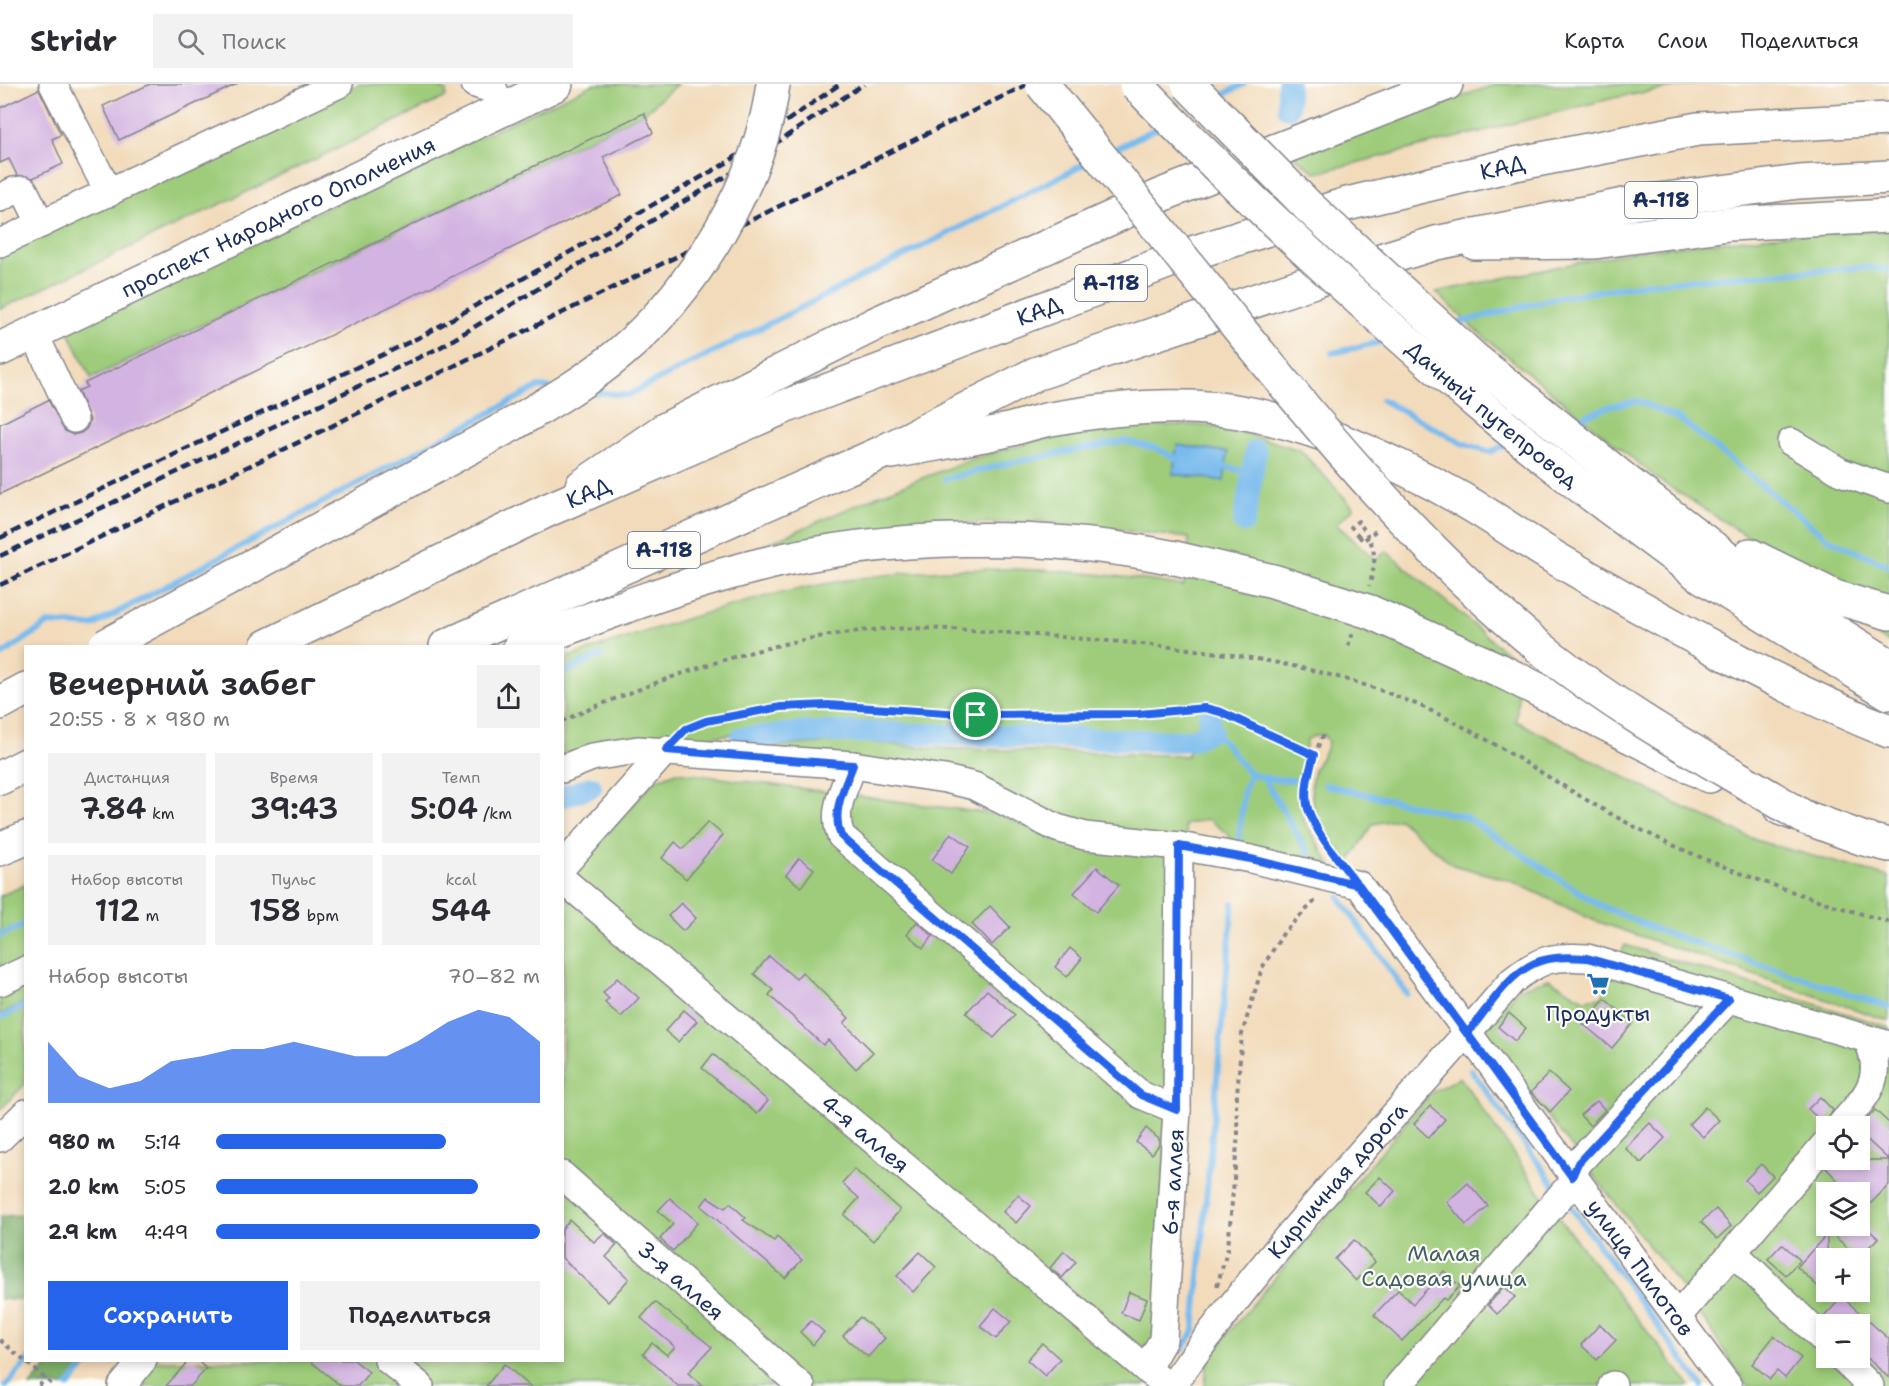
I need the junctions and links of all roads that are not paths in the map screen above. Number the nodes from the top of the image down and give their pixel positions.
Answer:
1 (53, 84) edge
2 (339, 84) edge
3 (555, 84) edge
4 (772, 84) edge
5 (1042, 84) edge
6 (1136, 84) edge
7 (1188, 84) edge
8 (1446, 84) edge
9 (492, 86) edge
10 (1889, 119) edge
11 (1889, 177) edge
12 (109, 193) junction
13 (0, 198) edge
14 (1889, 216) edge
15 (41, 224) junction
16 (0, 243) edge
17 (1436, 243) junction
18 (0, 324) edge
19 (34, 333) junction
20 (0, 349) edge
21 (74, 419) dead end
22 (1791, 442) dead end
23 (881, 453) junction
24 (1889, 489) edge
25 (548, 510) junction
26 (1675, 519) junction
27 (1889, 613) edge
28 (107, 645) edge
29 (269, 645) edge
30 (448, 645) edge
31 (523, 645) edge
32 (1889, 665) edge
33 (24, 690) edge
34 (1889, 693) edge
35 (0, 703) edge
36 (1889, 731) edge
37 (666, 750) junction
38 (853, 765) junction
39 (24, 766) edge
40 (564, 768) edge
41 (0, 778) edge
42 (1807, 819) junction
43 (24, 839) edge
44 (1889, 845) edge
45 (0, 849) edge
46 (1179, 852) junction
47 (564, 876) edge
48 (24, 971) edge
49 (0, 982) edge
50 (1729, 999) junction
51 (1467, 1034) junction
52 (1879, 1043) edge
53 (1883, 1075) edge
54 (1177, 1110) junction
55 (24, 1115) edge
56 (1848, 1116) edge
57 (0, 1138) edge
58 (1816, 1155) edge
59 (564, 1177) edge
60 (1568, 1189) junction
61 (1734, 1253) junction
62 (1678, 1316) junction
63 (1816, 1332) edge
64 (141, 1362) edge
65 (390, 1362) edge
66 (1852, 1368) edge
67 (1146, 1369) junction
68 (122, 1386) edge
69 (420, 1386) edge
70 (801, 1386) edge
71 (1171, 1386) edge
72 (1398, 1386) edge
73 (1728, 1386) edge
74 (1870, 1386) edge

1 - 12 street
2 - 12 street
3 - 19 main road, проспект Народного Ополчения
4 - 28 main road, bridge
5 - 42 main road, bridge
6 - 34 main road, Дачный путепровод, bridge
7 - 26 main road, Дачный путепровод, bridge
8 - 25 main road
9 - 18 main road, проспект Народного Ополчения
10 - 25 main road, КАД / А-118
11 - 17 main road, А-118
12 - 15 street
13 - 15 street
14 - 17 main road
15 - 16 street
17 - 23 main road, А-118
19 - 20 main road, проспект Народного Ополчения
19 - 21 street
22 - 24 street
23 - 30 main road, А-118
23 - 36 main road
25 - 29 main road, КАД / А-118
26 - 27 main road
26 - 32 main road, Дачный путепровод
31 - 42 main road, bridge
33 - 35 main road
37 - 38 street
37 - 40 street
37 - 47 street
38 - 46 street
38 - 54 street
39 - 41 main road
42 - 44 main road
43 - 45 main road
46 - 51 street, улица Пилотов
46 - 54 street, 6-я аллея
47 - 67 street, 4-я аллея
48 - 49 street
50 - 51 street, Кирпичная дорога
50 - 52 street, Кирпичная дорога
50 - 60 street
51 - 60 street, улица Пилотов
51 - 71 street, Кирпичная дорога
52 - 53 street
53 - 56 street
54 - 67 street, 6-я аллея
55 - 57 street
58 - 61 street
59 - 70 street, 3-я аллея
60 - 62 street, улица Пилотов
60 - 72 street
61 - 62 street
61 - 63 street
62 - 73 street, улица Пилотов
64 - 68 street
65 - 69 street
66 - 74 street
67 - 71 street, 4-я аллея

